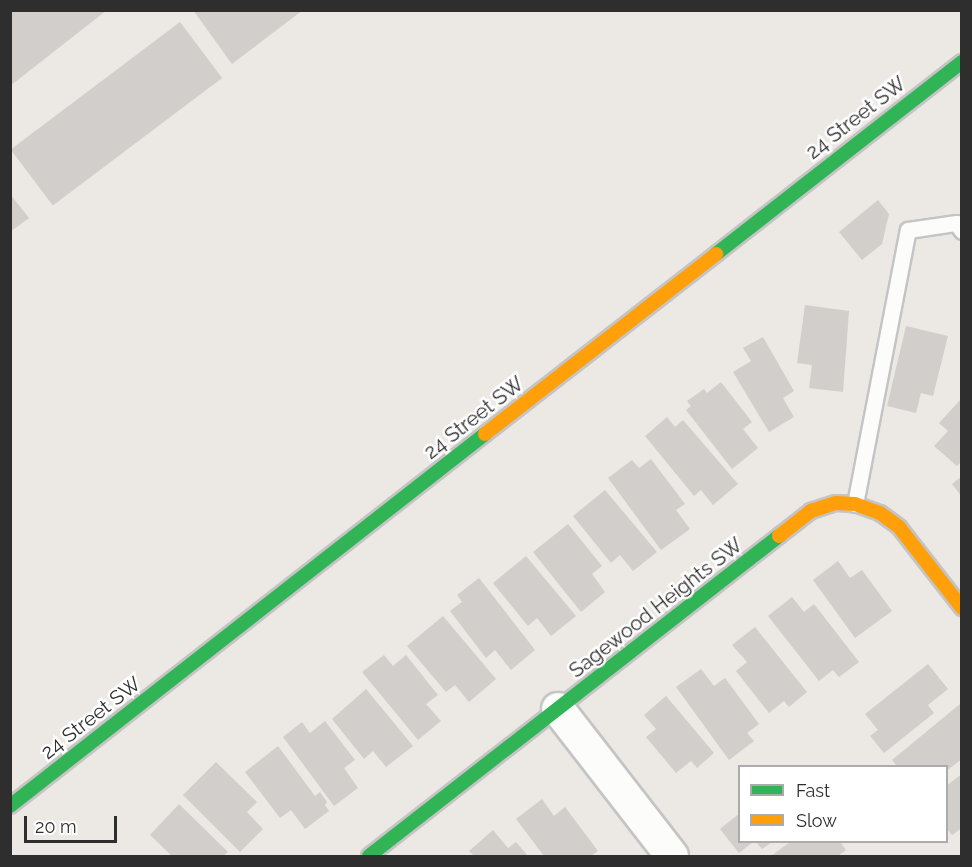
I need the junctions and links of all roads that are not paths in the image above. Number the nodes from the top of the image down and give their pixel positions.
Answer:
1 (962, 62) edge
2 (962, 84) edge
3 (913, 99) junction
4 (962, 231) edge
5 (855, 504) junction
6 (962, 608) edge
7 (558, 709) junction
8 (10, 806) edge
9 (369, 856) edge
10 (672, 856) edge

1 - 3 street, 24 Street SW
2 - 3 street
3 - 8 street, 24 Street SW
4 - 5 lane
5 - 6 street
5 - 7 street, Sagewood Heights SW
7 - 9 street, Sagewood Heights SW
7 - 10 street

